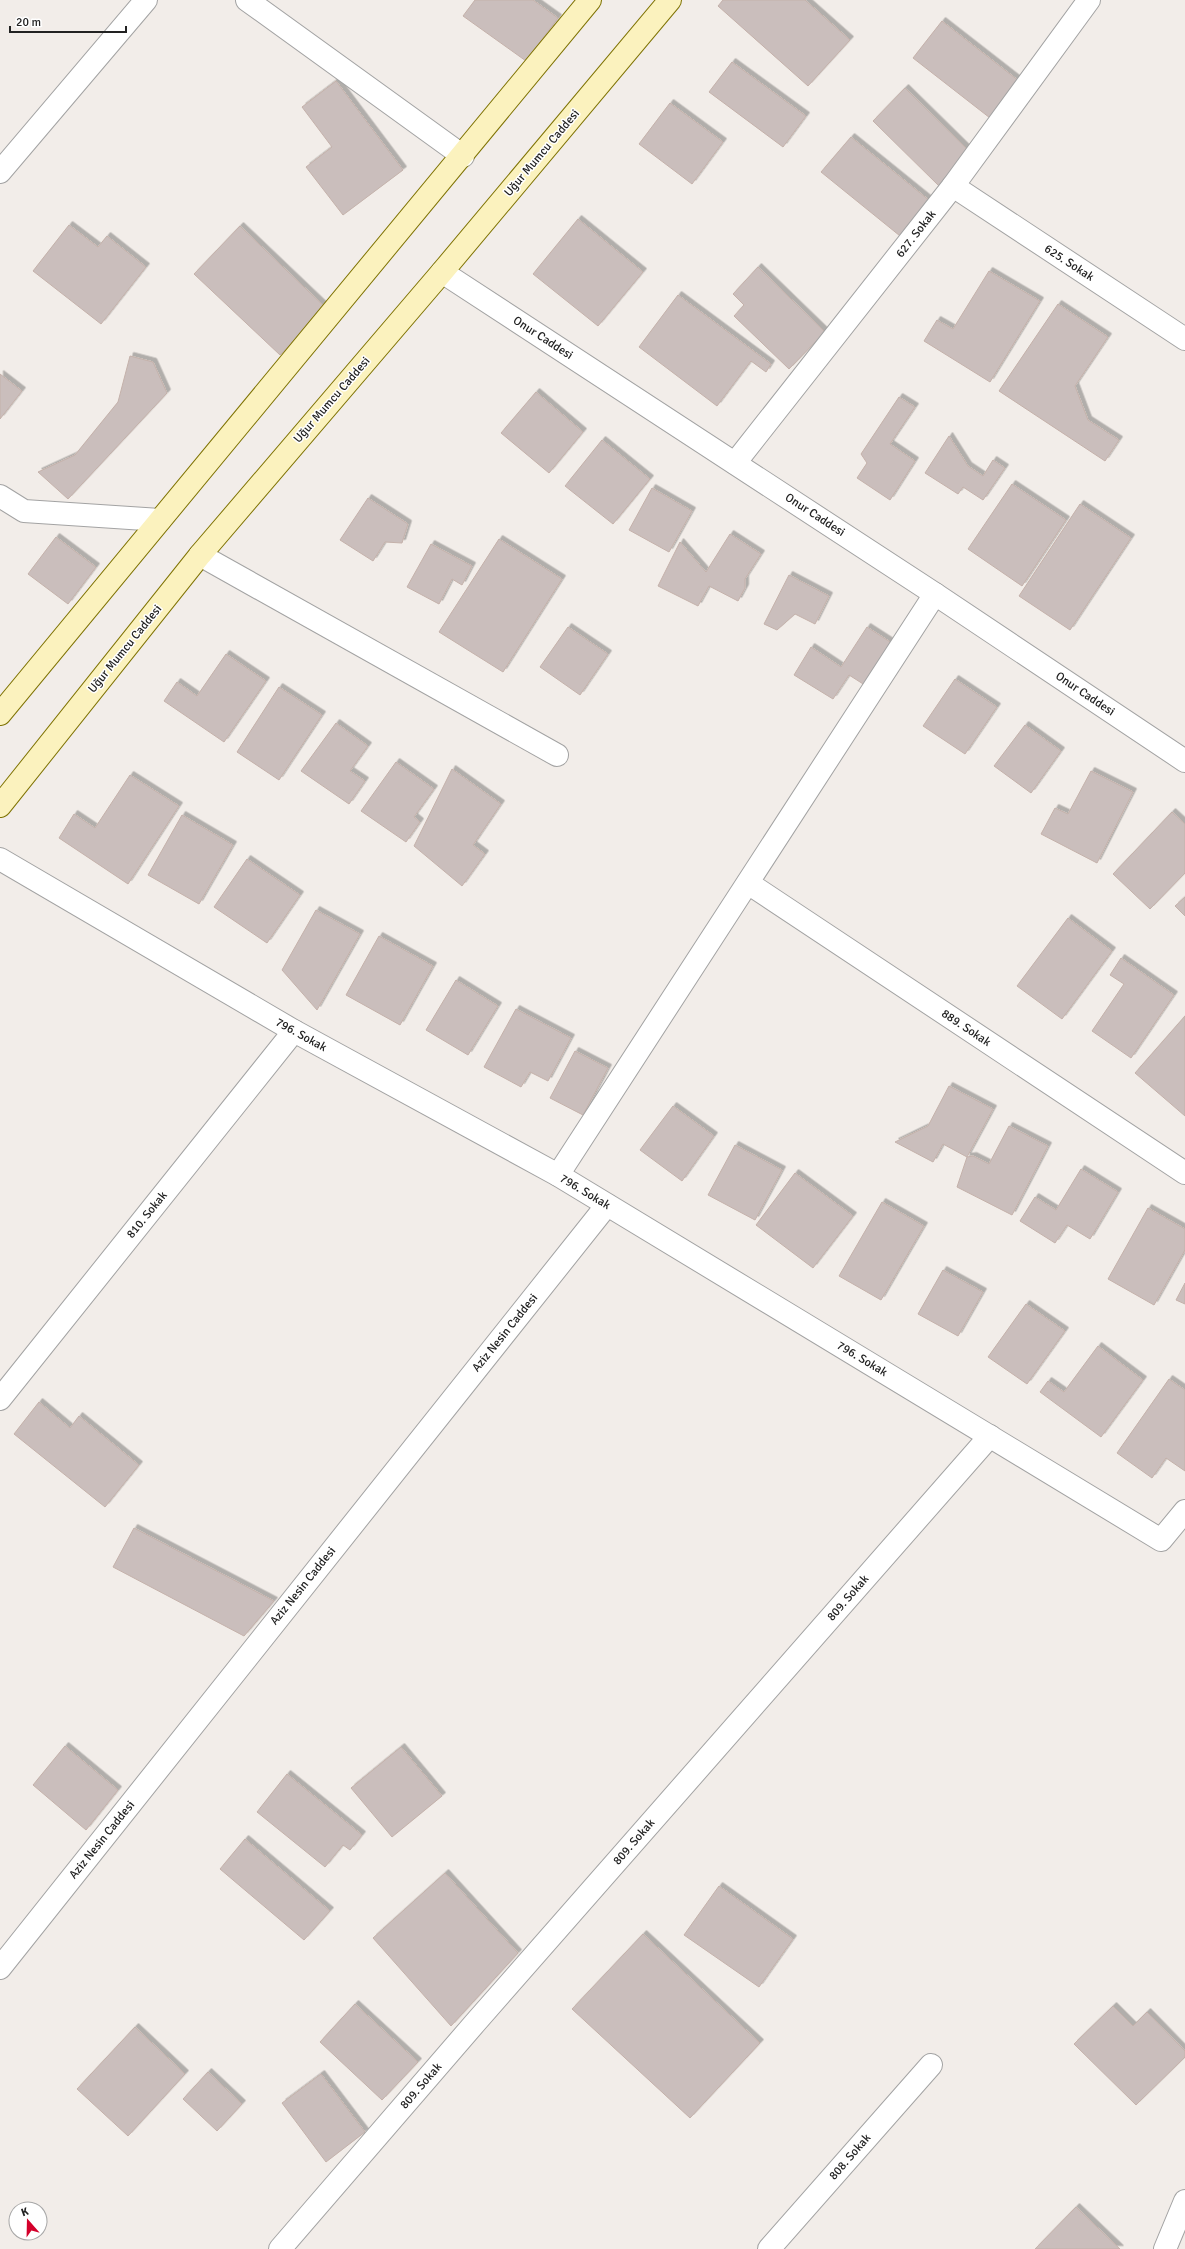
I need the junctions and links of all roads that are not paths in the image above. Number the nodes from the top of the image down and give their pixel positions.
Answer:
1 (146, 0) edge
2 (247, 0) edge
3 (590, 0) edge
4 (670, 0) edge
5 (1089, 0) edge
6 (463, 156) junction
7 (0, 172) edge
8 (953, 186) junction
9 (442, 272) junction
10 (1185, 339) edge
11 (735, 463) junction
12 (0, 496) edge
13 (160, 520) junction
14 (200, 555) junction
15 (935, 594) junction
16 (0, 714) edge
17 (557, 755) dead end
18 (1185, 761) edge
19 (0, 806) edge
20 (0, 859) edge
21 (748, 883) junction
22 (294, 1031) junction
23 (1185, 1173) edge
24 (558, 1175) junction
25 (607, 1205) junction
26 (0, 1399) edge
27 (990, 1436) junction
28 (1185, 1511) edge
29 (0, 1968) edge
30 (931, 2065) dead end
31 (1185, 2201) edge
32 (280, 2249) edge
33 (769, 2249) edge
34 (1165, 2249) edge

1 - 7 street
2 - 6 street
3 - 6 street
4 - 9 street, Uğur Mumcu Caddesi
5 - 8 street, 627. Sokak
6 - 13 street
8 - 10 street, 625. Sokak
8 - 11 street, 627. Sokak
9 - 11 street, Onur Caddesi
9 - 14 street, Uğur Mumcu Caddesi
11 - 15 street, Onur Caddesi
12 - 13 street
13 - 16 street
14 - 17 street
14 - 19 street, Uğur Mumcu Caddesi
15 - 18 street, Onur Caddesi
15 - 21 street
20 - 22 street, 796. Sokak
21 - 23 street, 889. Sokak
21 - 24 street
22 - 24 street, 796. Sokak
22 - 26 street, 810. Sokak
24 - 25 street, 796. Sokak
25 - 27 street, 796. Sokak
25 - 29 street, Aziz Nesin Caddesi
27 - 28 street, 796. Sokak
27 - 32 street, 809. Sokak
30 - 33 street, 808. Sokak
31 - 34 street

